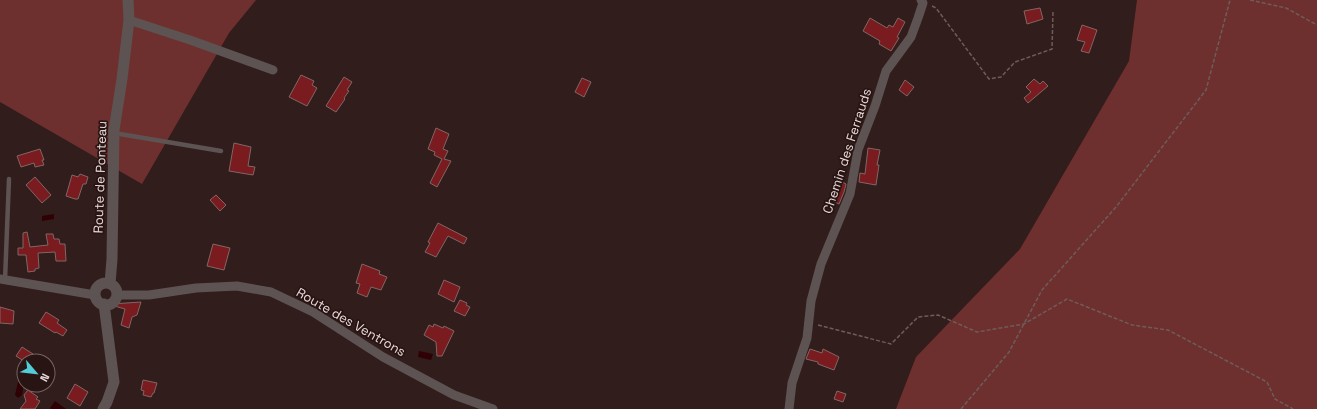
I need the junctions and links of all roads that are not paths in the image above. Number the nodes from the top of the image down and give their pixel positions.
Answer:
1 (128, 0) edge
2 (922, 1) edge
3 (129, 20) junction
4 (273, 70) dead end
5 (114, 133) junction
6 (221, 151) dead end
7 (9, 179) dead end
8 (2, 279) edge
9 (110, 284) junction
10 (95, 295) junction
11 (117, 295) junction
12 (104, 304) junction
13 (103, 409) edge
14 (493, 409) edge
15 (789, 409) edge

1 - 3 street, Route de Ponteau
2 - 15 street, Chemin des Ferrauds
3 - 4 street
3 - 5 street, Route de Ponteau
5 - 6 lane
5 - 9 street, Route de Ponteau
7 - 8 lane
8 - 10 street
9 - 10 street
9 - 11 street
10 - 12 street
11 - 12 street
11 - 14 street, Route des Ventrons
12 - 13 street

